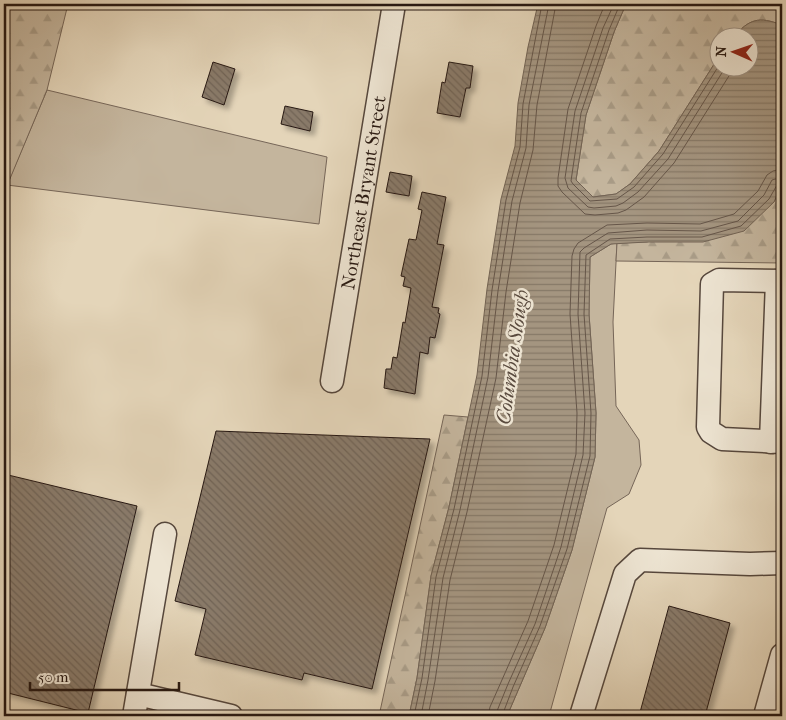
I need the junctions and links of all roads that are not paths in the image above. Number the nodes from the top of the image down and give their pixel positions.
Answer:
1 (394, 4) edge
2 (780, 281) edge
3 (332, 381) dead end
4 (776, 442) edge
5 (165, 534) dead end
6 (782, 563) edge
7 (782, 655) edge
8 (138, 694) junction
9 (134, 716) edge
10 (231, 716) edge
11 (581, 716) edge
12 (765, 716) edge

1 - 3 street, Northeast Bryant Street
2 - 4 street
2 - 4 street
5 - 8 street
6 - 11 street
7 - 12 street
8 - 9 street
8 - 10 street

